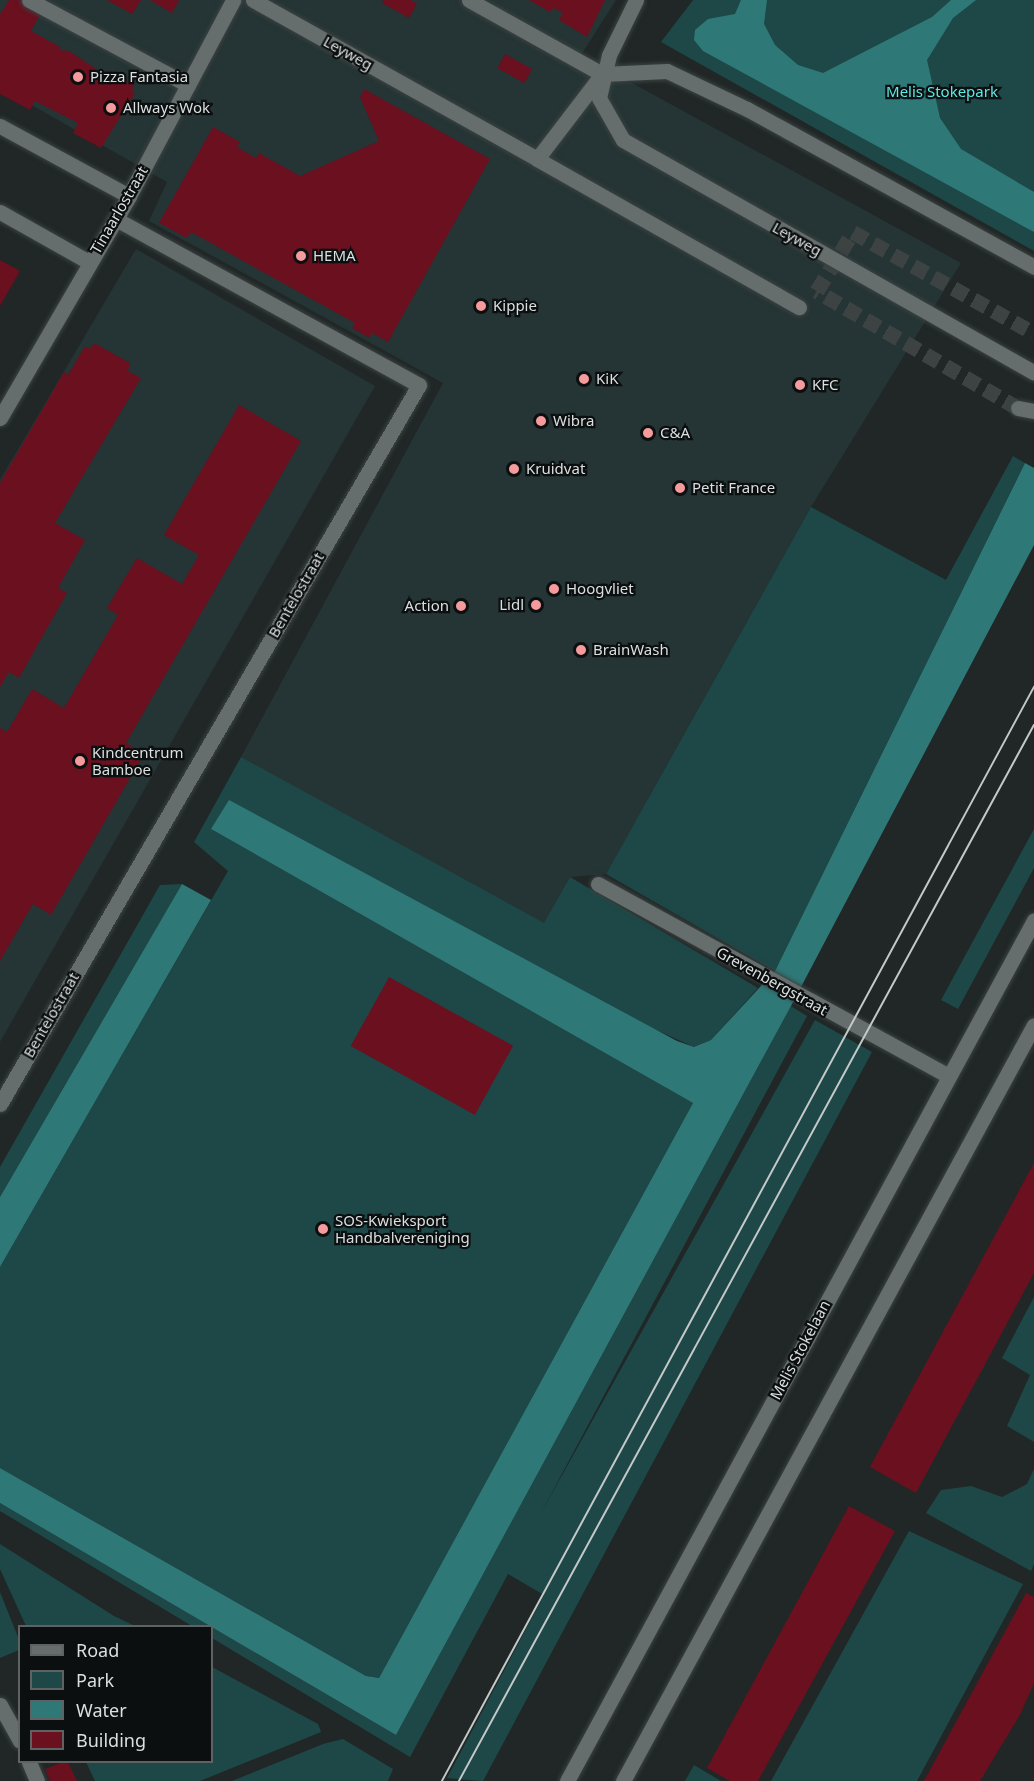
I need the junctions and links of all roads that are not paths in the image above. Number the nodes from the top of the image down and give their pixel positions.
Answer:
1 (29, 0) edge
2 (234, 0) edge
3 (253, 0) edge
4 (469, 0) edge
5 (636, 0) edge
6 (602, 74) junction
7 (188, 85) junction
8 (0, 126) edge
9 (537, 159) junction
10 (132, 191) junction
11 (0, 212) edge
12 (116, 219) junction
13 (89, 262) junction
14 (1034, 267) edge
15 (799, 308) dead end
16 (1034, 373) edge
17 (1018, 408) tunnel mouth
18 (1034, 411) edge
19 (0, 418) edge
20 (598, 884) dead end
21 (1034, 920) edge
22 (1034, 1025) edge
23 (948, 1076) junction
24 (0, 1104) edge
25 (0, 1705) edge
26 (18, 1737) edge
27 (29, 1763) edge
28 (37, 1781) edge
29 (567, 1781) edge
30 (623, 1781) edge

1 - 7 street
2 - 7 street, Tinaarlostraat
3 - 9 street, Leyweg
4 - 6 street
5 - 6 street, Leyweg
6 - 9 street, Leyweg
6 - 14 street
6 - 16 street, Leyweg
7 - 10 street, Tinaarlostraat
8 - 10 street
9 - 15 street, Leyweg
10 - 12 street, Tinaarlostraat
11 - 13 street
12 - 13 street, Tinaarlostraat
12 - 24 street, Bentelostraat
13 - 19 street, Tinaarlostraat
17 - 18 street
20 - 23 street, Grevenbergstraat
21 - 23 street, Melis Stokelaan
22 - 30 street
23 - 29 street, Melis Stokelaan
25 - 26 street
27 - 28 street

